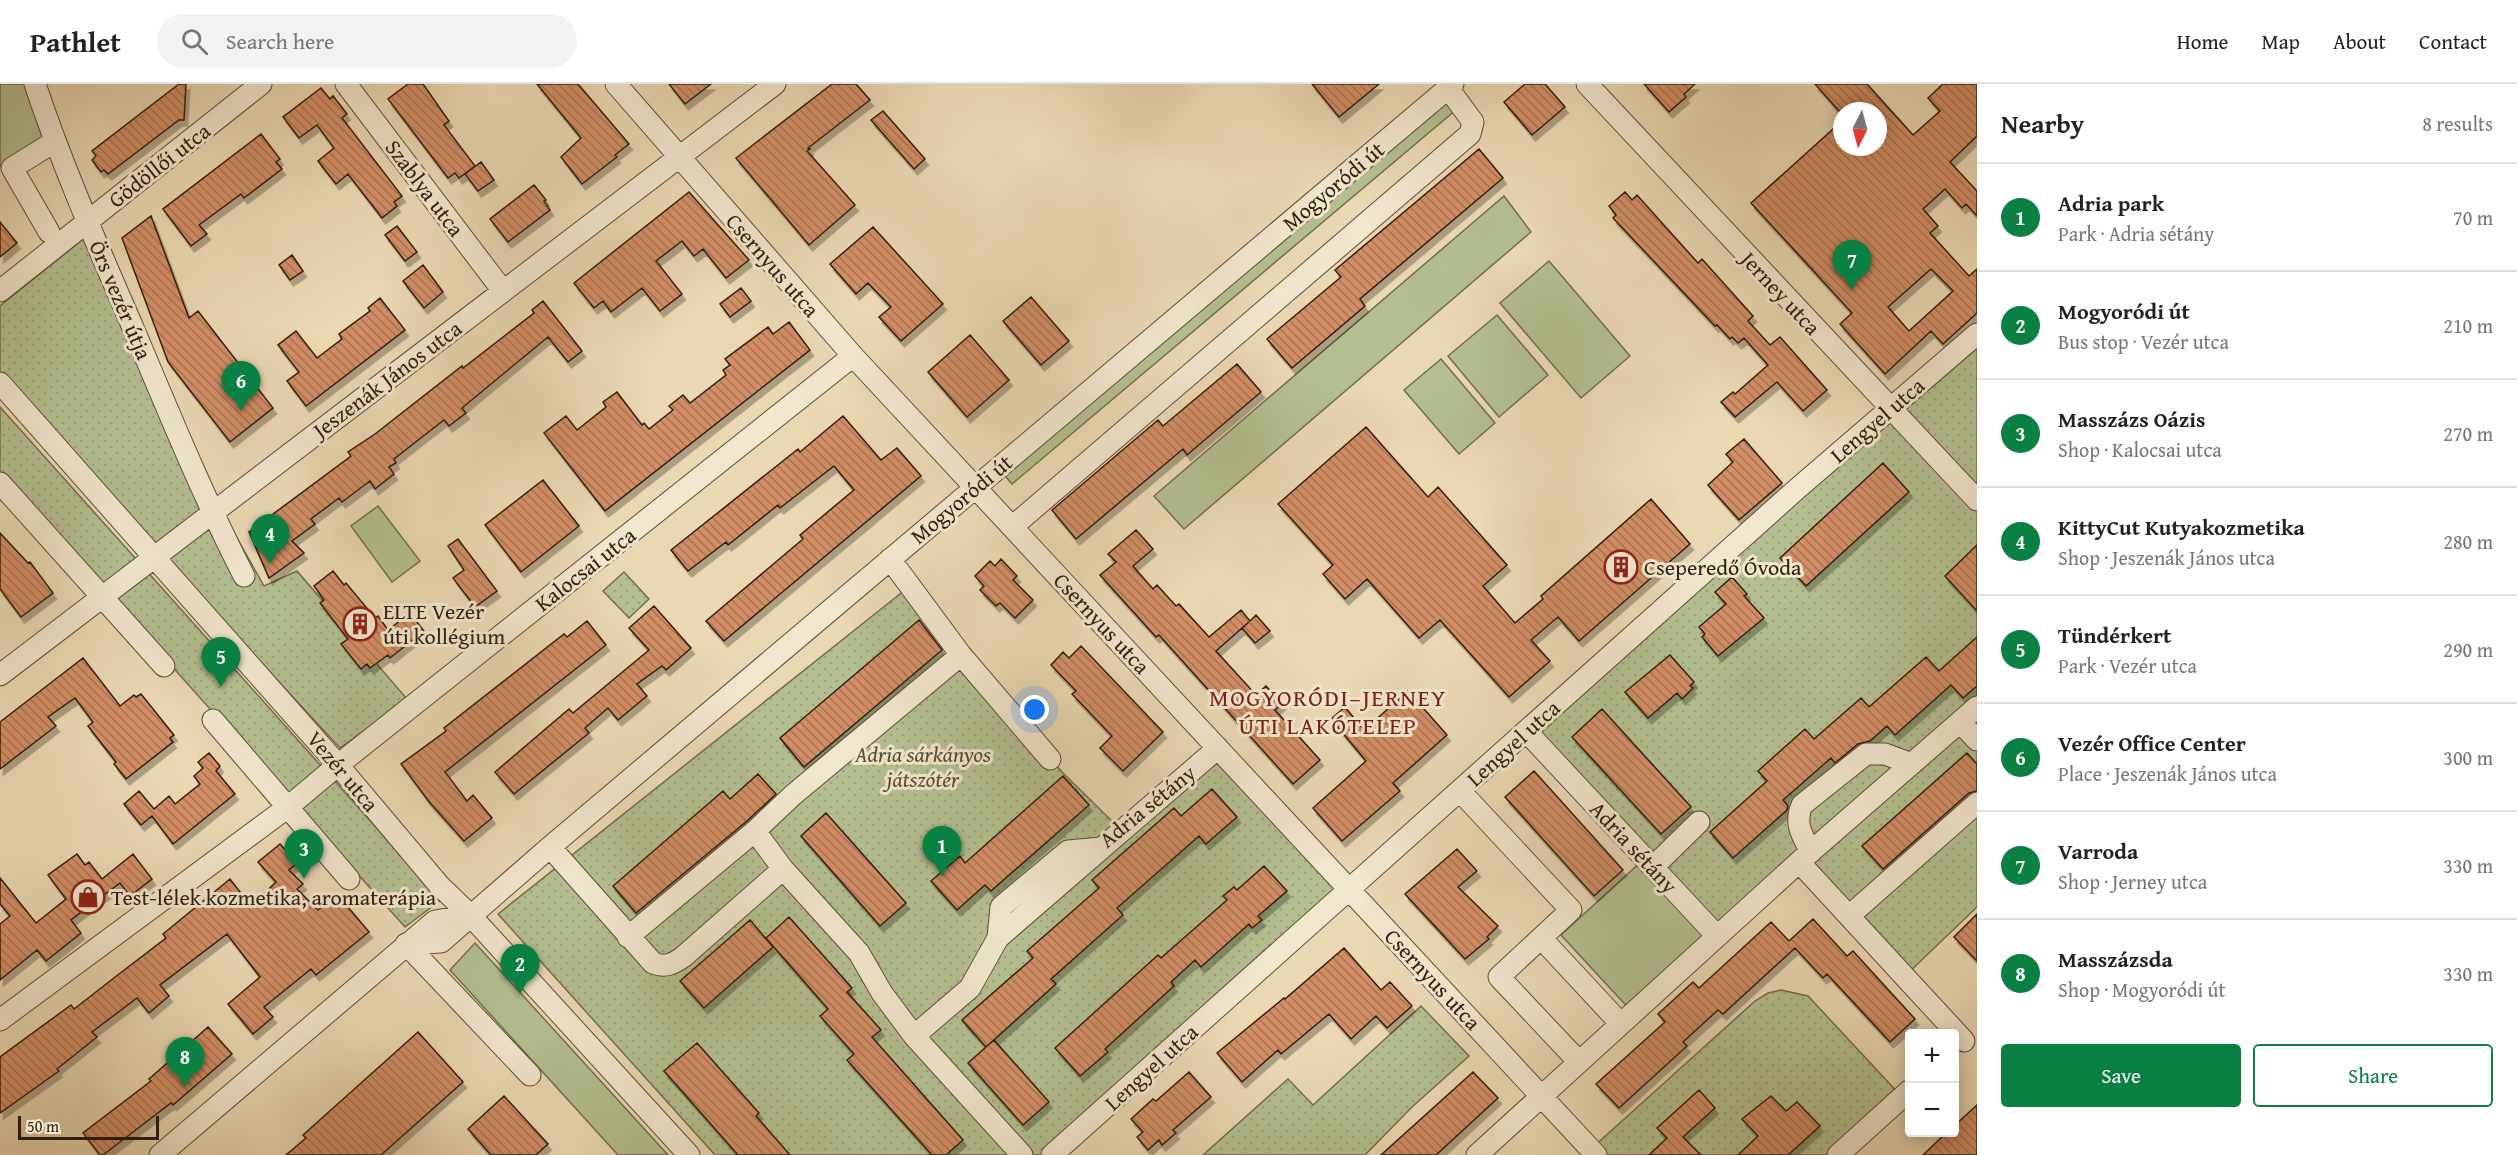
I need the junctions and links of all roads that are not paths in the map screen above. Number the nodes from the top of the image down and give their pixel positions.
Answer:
1 (35, 84) edge
2 (261, 84) edge
3 (346, 84) edge
4 (616, 84) edge
5 (775, 84) edge
6 (1587, 84) edge
7 (1450, 86) edge
8 (54, 142) junction
9 (679, 157) junction
10 (87, 222) junction
11 (49, 232) dead end
12 (0, 291) edge
13 (503, 291) junction
14 (1977, 333) edge
15 (853, 356) junction
16 (0, 383) edge
17 (1889, 408) junction
18 (0, 483) edge
19 (975, 488) junction
20 (1977, 500) edge
21 (212, 513) junction
22 (1012, 527) junction
23 (156, 556) junction
24 (890, 559) junction
25 (244, 576) dead end
26 (101, 597) junction
27 (961, 655) junction
28 (164, 666) dead end
29 (0, 675) edge
30 (1977, 708) edge
31 (213, 720) dead end
32 (1960, 722) junction
33 (1526, 731) junction
34 (1977, 741) edge
35 (1218, 748) junction
36 (1050, 759) dead end
37 (1912, 764) junction
38 (338, 765) junction
39 (1460, 791) junction
40 (1977, 803) edge
41 (288, 807) junction
42 (1699, 822) dead end
43 (755, 831) junction
44 (550, 847) junction
45 (1805, 857) junction
46 (1653, 867) junction
47 (783, 869) junction
48 (349, 879) dead end
49 (1350, 889) junction
50 (470, 915) junction
51 (1849, 916) junction
52 (1717, 936) junction
53 (628, 937) junction
54 (1541, 938) junction
55 (406, 944) junction
56 (0, 1020) edge
57 (1621, 1024) junction
58 (914, 1036) junction
59 (1965, 1040) edge
60 (1579, 1062) junction
61 (530, 1075) dead end
62 (1543, 1095) junction
63 (1905, 1095) edge
64 (160, 1155) edge
65 (689, 1155) edge
66 (1022, 1155) edge
67 (1052, 1155) edge
68 (1477, 1155) edge
69 (1596, 1155) edge
70 (1838, 1155) edge

1 - 8 street, Örs vezér útja
2 - 10 street, Gödöllői utca
3 - 13 street, Szablya utca
4 - 9 street, Csernyus utca
5 - 9 street, Jeszenák János utca
6 - 17 street, Jerney utca
7 - 19 street, Mogyoródi út
7 - 22 street
8 - 10 street, Örs vezér útja
8 - 11 street
9 - 13 street, Jeszenák János utca
9 - 15 street, Csernyus utca
10 - 12 street, Gödöllői utca
10 - 21 street, Örs vezér útja
13 - 21 street, Jeszenák János utca
14 - 17 street, Lengyel utca
15 - 19 street, Csernyus utca
15 - 38 street, Kalocsai utca
16 - 23 street, Vezér utca
17 - 20 street, Jerney utca
17 - 33 street, Lengyel utca
18 - 26 street
19 - 22 street, Csernyus utca
19 - 24 street, Mogyoródi út
21 - 23 street, Jeszenák János utca
21 - 25 street, Örs vezér útja
22 - 35 street, Csernyus utca
23 - 26 street, Jeszenák János utca
23 - 38 street, Vezér utca
24 - 27 street
24 - 44 street, Mogyoródi út
26 - 28 street
26 - 29 street, Jeszenák János utca
27 - 36 street
27 - 43 street
30 - 32 street
31 - 41 street
32 - 34 street
32 - 37 street
33 - 39 street, Lengyel utca
33 - 46 street, Adria sétány
35 - 49 street, Csernyus utca
35 - 58 street, Adria sétány
37 - 45 street
37 - 45 street
38 - 41 street, Kalocsai utca
38 - 50 street, Vezér utca
39 - 49 street, Lengyel utca
39 - 54 street
40 - 51 street
41 - 48 street
41 - 56 street, Kalocsai utca
42 - 46 street
43 - 47 street
43 - 53 street
44 - 50 street, Mogyoródi út
44 - 53 street
45 - 51 street
45 - 52 street
46 - 52 street, Adria sétány
47 - 53 street
47 - 58 street
49 - 62 street, Csernyus utca
49 - 67 street, Lengyel utca
50 - 55 street
50 - 65 street, Vezér utca
51 - 59 street
52 - 57 street
54 - 57 street
54 - 60 street
55 - 61 street
55 - 64 street
57 - 60 street
58 - 66 street
60 - 62 street
62 - 68 street
62 - 69 street, Csernyus utca
63 - 70 street

